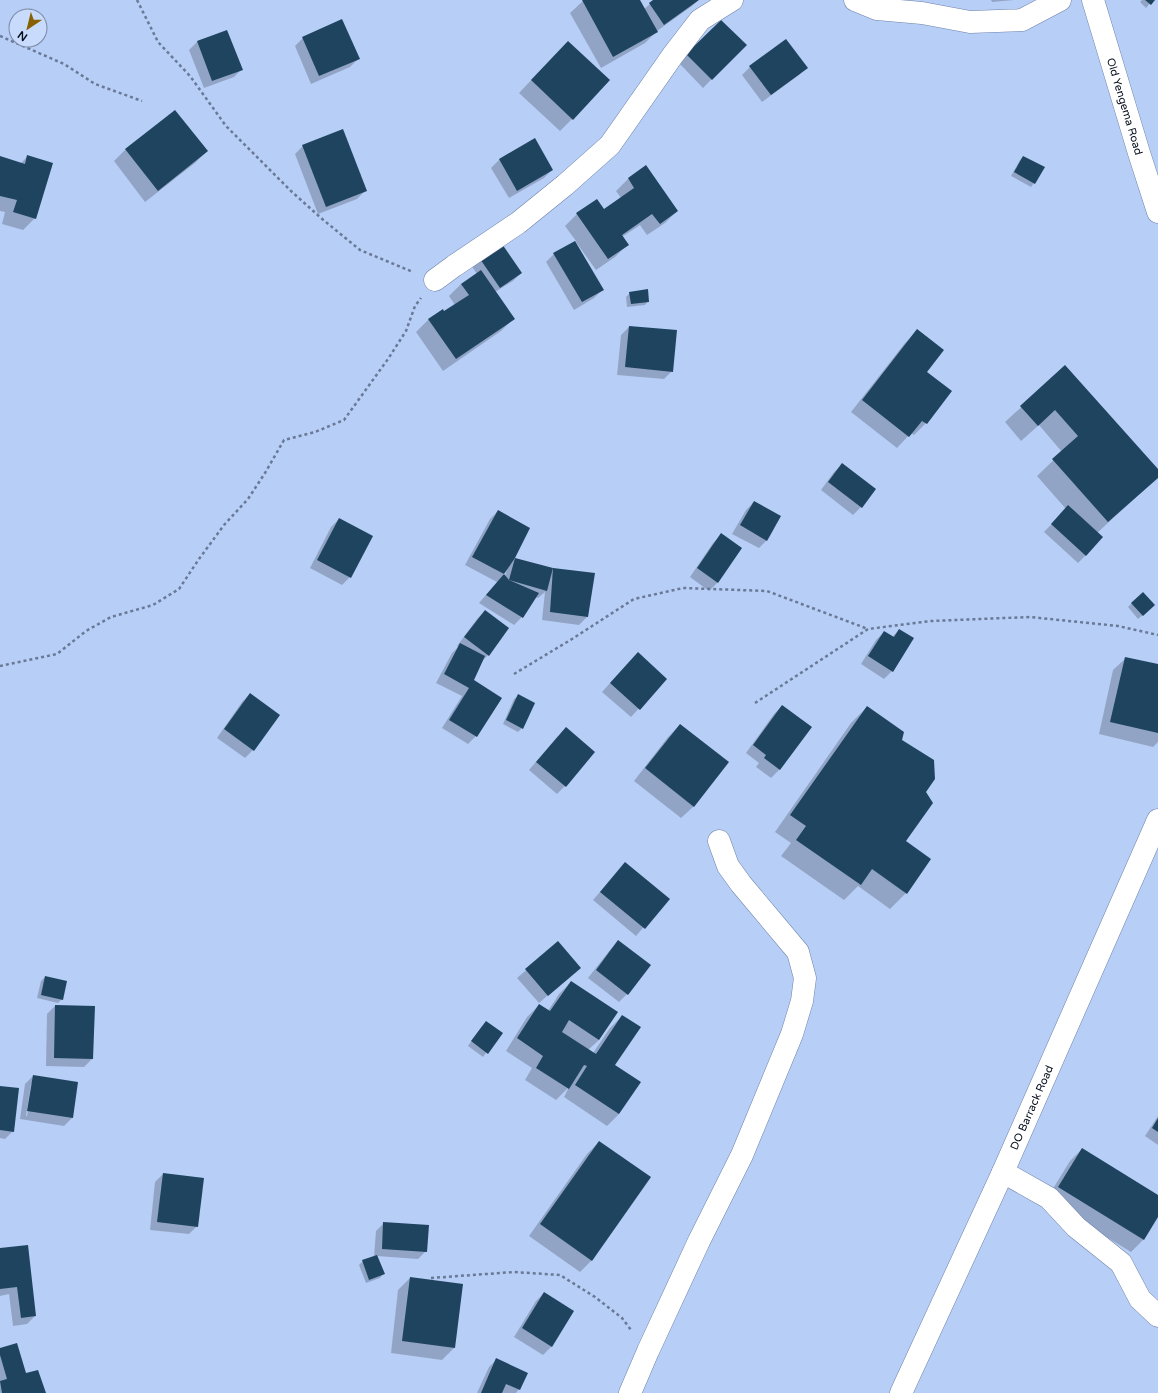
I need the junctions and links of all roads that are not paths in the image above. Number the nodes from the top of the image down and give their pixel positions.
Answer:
1 (732, 0) edge
2 (855, 0) edge
3 (1060, 0) edge
4 (1094, 0) edge
5 (1158, 212) edge
6 (435, 280) road end
7 (1158, 820) edge
8 (719, 841) dead end
9 (1003, 1172) junction
10 (1158, 1316) edge
11 (630, 1393) edge
12 (901, 1393) edge

1 - 6 street
2 - 3 street
4 - 5 street, Old Yengema Road
7 - 9 street, DO Barrack Road
8 - 11 street
9 - 10 street
9 - 12 street, DO Barrack Road

